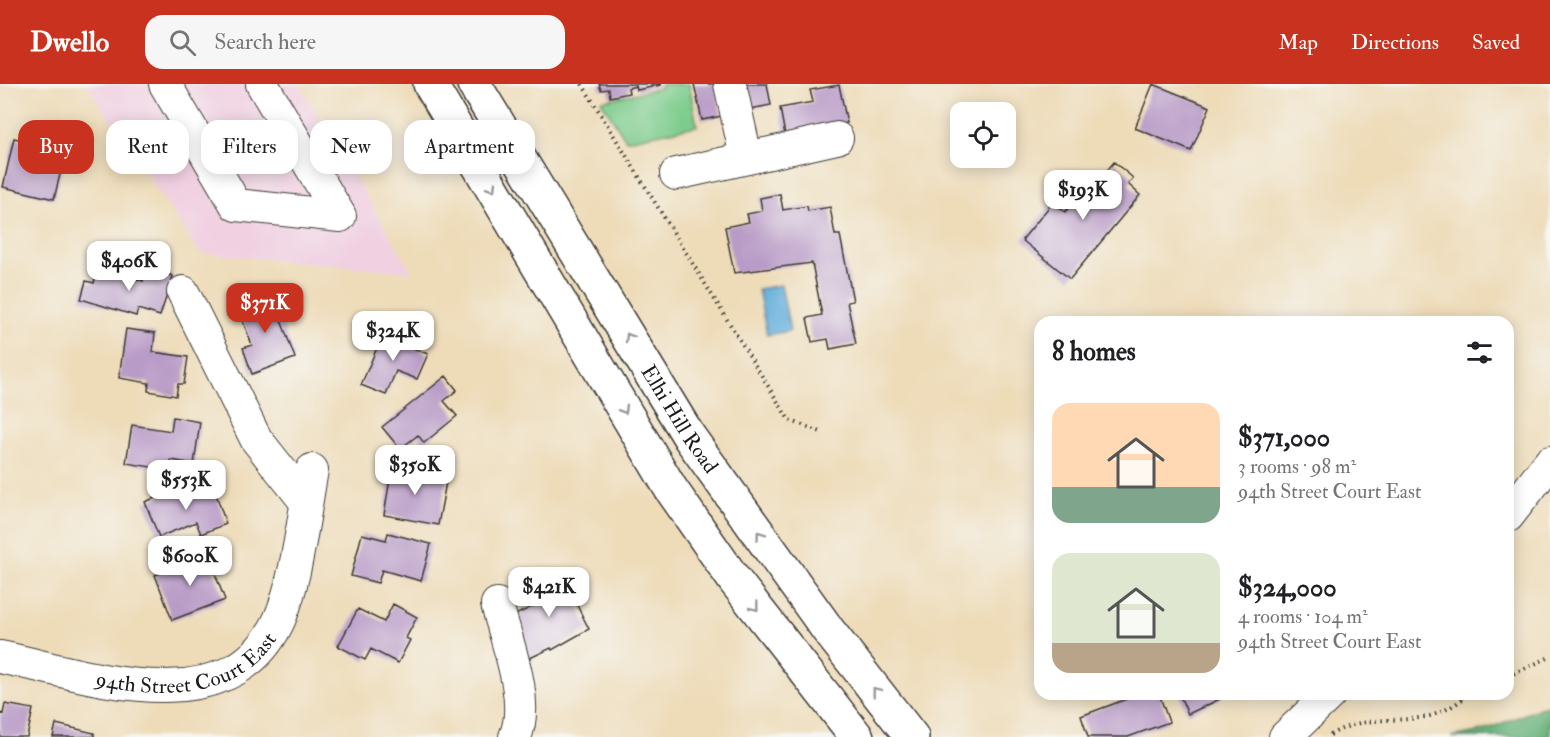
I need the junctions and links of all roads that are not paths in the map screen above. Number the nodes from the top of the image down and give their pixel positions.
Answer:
1 (165, 84) edge
2 (262, 84) edge
3 (430, 84) edge
4 (474, 84) edge
5 (730, 84) edge
6 (837, 138) dead end
7 (746, 157) junction
8 (676, 174) dead end
9 (183, 292) dead end
10 (1550, 462) edge
11 (312, 470) dead end
12 (306, 502) junction
13 (1514, 508) edge
14 (497, 604) dead end
15 (0, 657) edge
16 (1324, 700) edge
17 (515, 737) edge
18 (857, 737) edge
19 (912, 737) edge
20 (1285, 737) edge

1 - 2 street
3 -> 18 highway, Elhi Hill Road
19 -> 4 highway, Elhi Hill Road
5 - 7 street
6 - 7 street
7 - 8 street
9 - 12 street
10 - 13 street
11 - 12 street, 94th Street Court East
12 - 15 street, 94th Street Court East
14 - 17 street
16 - 20 street

